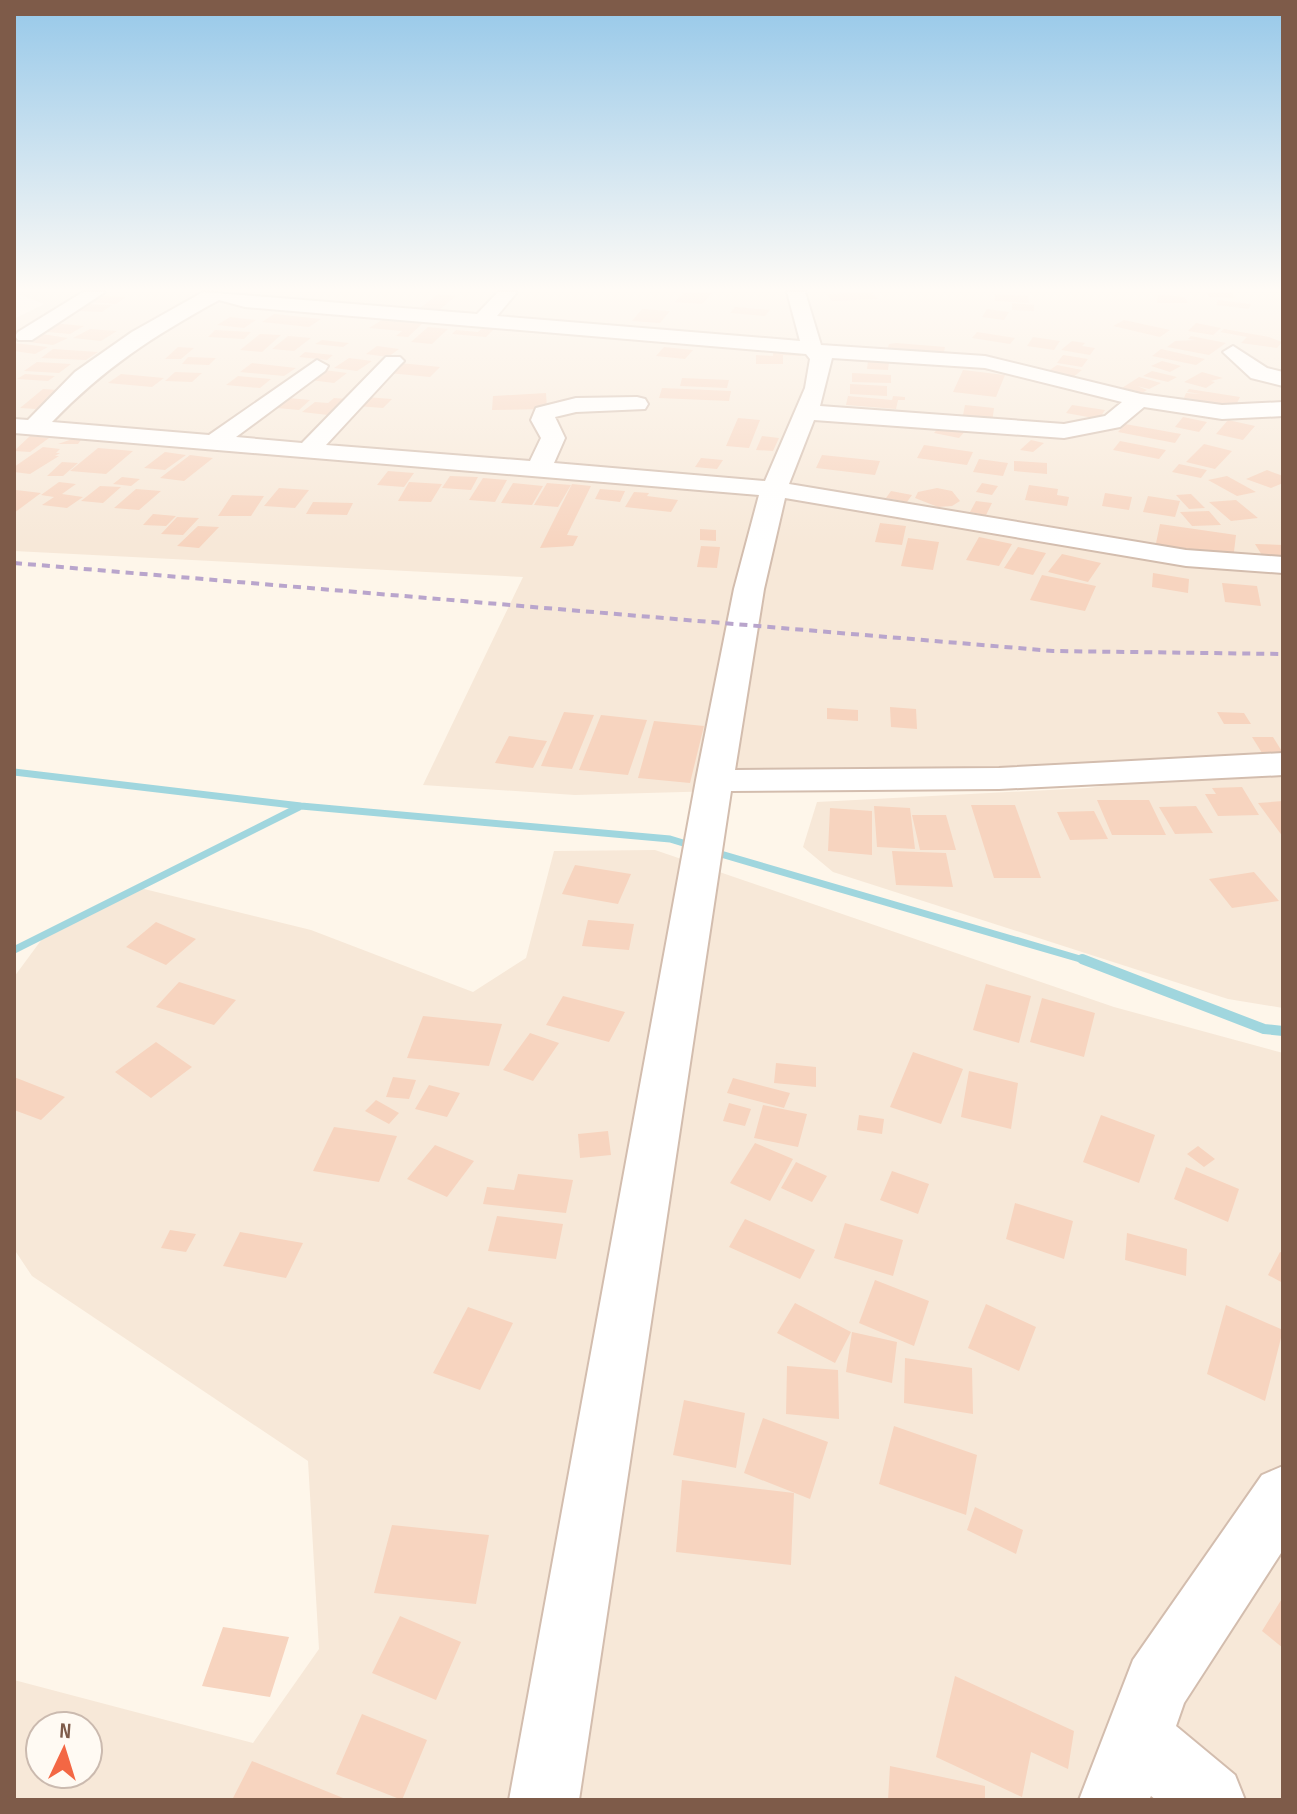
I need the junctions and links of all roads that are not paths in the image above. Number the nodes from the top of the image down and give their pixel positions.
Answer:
1 (83, 377) edge
2 (303, 377) edge
3 (378, 377) edge
4 (816, 377) edge
5 (1054, 377) edge
6 (1139, 400) junction
7 (637, 404) dead end
8 (1283, 409) edge
9 (806, 412) junction
10 (25, 426) edge
11 (213, 443) junction
12 (306, 452) junction
13 (540, 467) junction
14 (774, 489) junction
15 (1283, 565) edge
16 (1283, 764) edge
17 (714, 780) junction
18 (1283, 1496) edge
19 (1126, 1769) edge
20 (544, 1800) edge
21 (1210, 1800) edge

1 - 10 street
2 - 11 street
3 - 12 street
4 - 9 street
5 - 6 street
6 - 8 street
6 - 9 street
7 - 13 street
9 - 14 street
10 - 11 street
11 - 12 street
12 - 13 street
13 - 14 street
14 - 15 street
14 - 17 street
16 - 17 street
17 - 20 street
18 - 19 street
19 - 21 street

